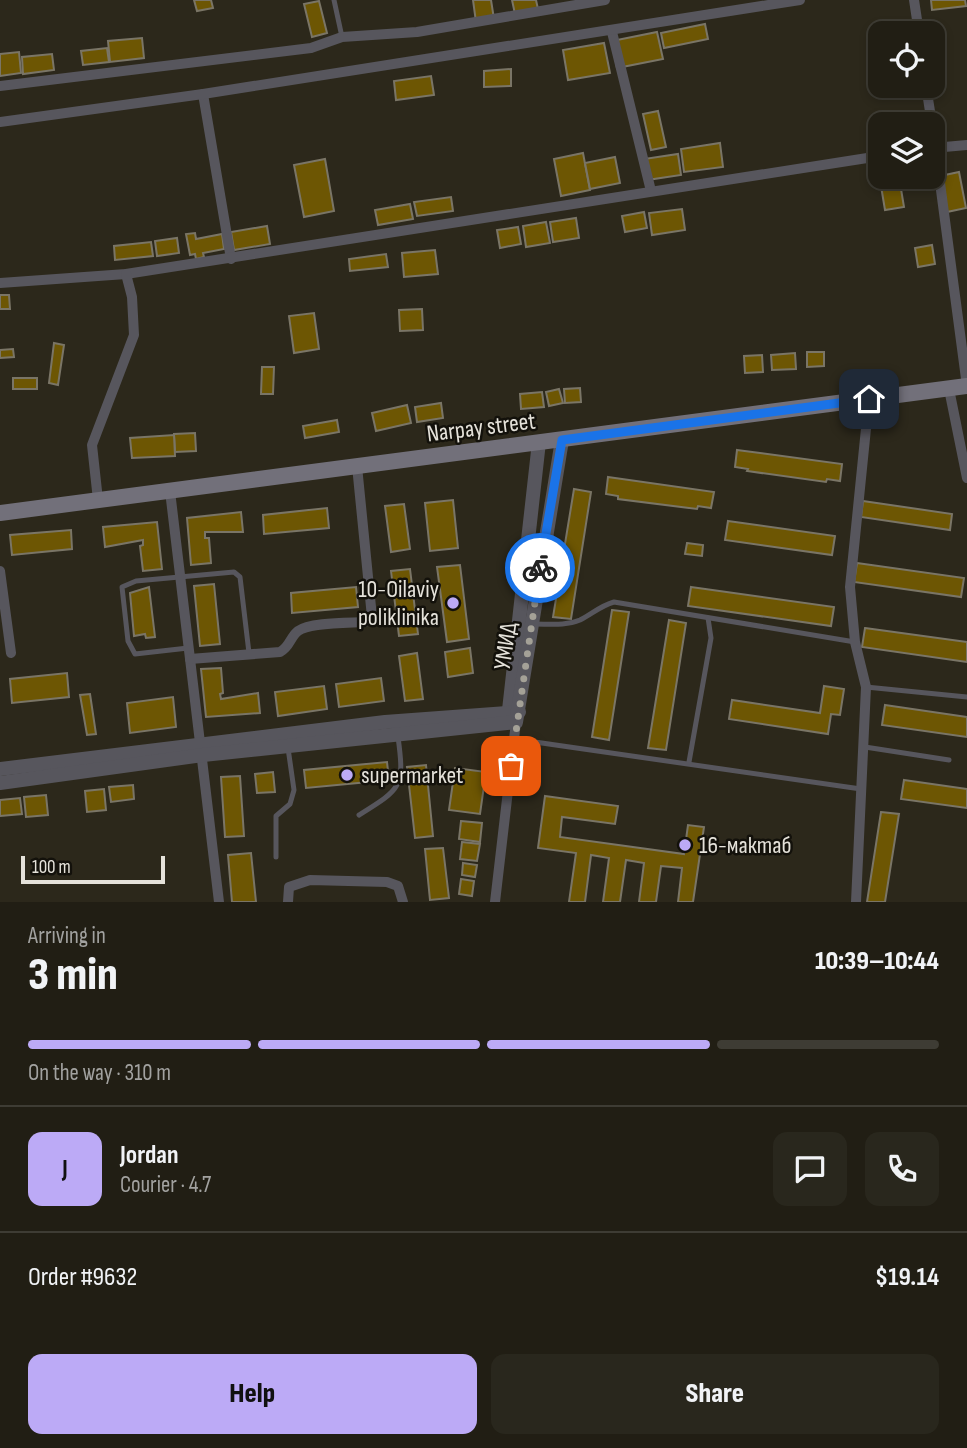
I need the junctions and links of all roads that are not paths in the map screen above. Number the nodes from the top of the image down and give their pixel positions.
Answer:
1 (334, 0) edge
2 (605, 0) edge
3 (800, 0) edge
4 (914, 0) edge
5 (917, 21) edge
6 (612, 32) junction
7 (342, 37) junction
8 (0, 86) edge
9 (203, 94) junction
10 (0, 122) edge
11 (967, 145) edge
12 (945, 147) edge
13 (868, 158) edge
14 (940, 189) edge
15 (651, 191) junction
16 (231, 259) junction
17 (126, 274) junction
18 (0, 283) edge
19 (967, 386) edge
20 (949, 389) junction
21 (869, 399) junction
22 (562, 440) junction
23 (539, 442) junction
24 (357, 466) junction
25 (967, 478) edge
26 (170, 491) junction
27 (97, 500) junction
28 (0, 513) edge
29 (0, 571) edge
30 (181, 577) junction
31 (708, 618) junction
32 (530, 624) junction
33 (855, 642) junction
34 (10, 653) dead end
35 (249, 653) junction
36 (189, 654) junction
37 (866, 687) junction
38 (967, 697) edge
39 (513, 723) junction
40 (398, 734) junction
41 (288, 747) junction
42 (865, 747) junction
43 (201, 750) junction
44 (950, 760) dead end
45 (689, 762) junction
46 (0, 769) edge
47 (0, 783) edge
48 (861, 789) junction
49 (359, 815) dead end
50 (276, 857) dead end
51 (219, 902) edge
52 (288, 902) edge
53 (402, 902) edge
54 (495, 902) edge
55 (856, 902) edge

1 - 7 lane
2 - 7 street
3 - 6 street
4 - 5 street
6 - 9 street
6 - 15 street
7 - 8 street
9 - 10 street
9 - 16 street
11 - 12 street
13 - 15 street
14 - 19 street
15 - 16 street
16 - 17 street
17 - 18 street
17 - 27 street
19 - 20 main road, Narpay street
20 - 21 main road, Narpay street
20 - 25 street
21 - 22 main road, Narpay street
21 - 33 street
22 - 23 main road, Narpay street
22 - 32 street, УМИД
23 - 24 main road, Narpay street
23 - 39 street, УМИД
24 - 26 main road, Narpay street
24 - 35 street
26 - 27 main road, Narpay street
26 - 30 street
27 - 28 main road, Narpay street
29 - 34 street
30 - 35 lane
30 - 36 street
30 - 36 lane
31 - 32 lane
31 - 33 lane
31 - 45 lane
32 - 39 street, УМИД
33 - 37 street
35 - 36 street
36 - 43 street
37 - 38 lane
37 - 42 street
39 - 40 street
39 - 43 street
39 - 45 lane
39 - 54 street, УМИД
40 - 41 street
40 - 49 lane
41 - 43 street
41 - 50 lane
42 - 44 lane
42 - 48 street
43 - 46 street
43 - 47 street
43 - 51 street
45 - 48 lane
48 - 55 street
52 - 53 street

